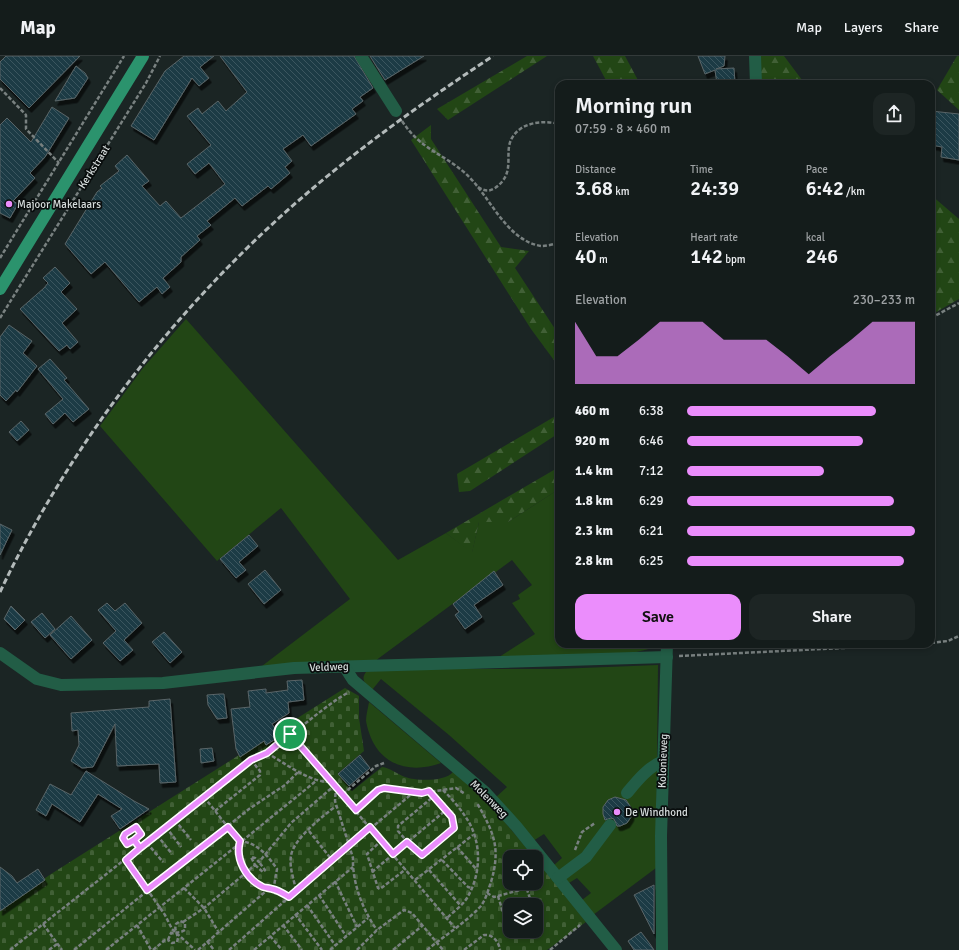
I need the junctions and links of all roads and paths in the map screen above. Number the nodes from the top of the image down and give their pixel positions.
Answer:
1 (124, 56) edge
2 (143, 56) edge
3 (160, 56) edge
4 (361, 56) edge
5 (755, 56) edge
6 (756, 80) edge
7 (0, 88) edge
8 (396, 111) joint
9 (555, 123) edge
10 (59, 163) junction
11 (475, 184) junction
12 (555, 244) edge
13 (0, 258) edge
14 (0, 289) edge
15 (959, 303) edge
16 (935, 316) edge
17 (0, 318) edge
18 (959, 636) edge
19 (935, 643) edge
20 (667, 648) edge
21 (846, 648) edge
22 (0, 653) edge
23 (667, 657) junction
24 (344, 666) junction
25 (360, 686) junction
26 (290, 734) junction
27 (267, 753) junction
28 (251, 760) junction
29 (663, 761) junction
30 (384, 763) dead end
31 (299, 771) junction
32 (316, 781) junction
33 (332, 781) junction
34 (336, 785) junction
35 (443, 789) junction
36 (414, 791) junction
37 (429, 791) junction
38 (627, 793) dead end
39 (343, 794) junction
40 (434, 796) junction
41 (469, 796) dead end
42 (204, 797) junction
43 (474, 800) dead end
44 (336, 806) junction
45 (356, 810) junction
46 (446, 810) junction
47 (215, 811) junction
48 (175, 820) junction
49 (610, 825) dead end
50 (166, 827) junction
51 (228, 827) junction
52 (370, 827) junction
53 (308, 830) junction
54 (157, 835) junction
55 (473, 835) junction
56 (134, 840) junction
57 (191, 840) dead end
58 (382, 840) junction
59 (240, 842) junction
60 (407, 842) junction
61 (147, 843) junction
62 (350, 846) junction
63 (181, 847) dead end
64 (457, 847) junction
65 (140, 848) junction
66 (172, 854) dead end
67 (393, 854) junction
68 (267, 855) junction
69 (126, 860) junction
70 (332, 860) junction
71 (442, 860) junction
72 (163, 862) dead end
73 (259, 862) junction
74 (255, 864) junction
75 (353, 867) junction
76 (406, 869) junction
77 (429, 870) junction
78 (477, 870) junction
79 (245, 872) junction
80 (372, 872) junction
81 (558, 878) junction
82 (415, 880) junction
83 (336, 881) junction
84 (184, 888) junction
85 (271, 888) junction
86 (472, 888) junction
87 (147, 890) junction
88 (296, 890) junction
89 (520, 890) edge
90 (488, 893) junction
91 (319, 895) junction
92 (498, 896) junction
93 (289, 897) junction
94 (307, 905) junction
95 (460, 906) junction
96 (159, 907) junction
97 (204, 908) junction
98 (503, 912) edge
99 (295, 914) junction
100 (590, 917) junction
101 (368, 918) junction
102 (447, 918) junction
103 (183, 922) junction
104 (43, 924) junction
105 (137, 925) junction
106 (283, 926) junction
107 (422, 926) junction
108 (357, 927) junction
109 (455, 928) junction
110 (377, 930) junction
111 (218, 931) junction
112 (176, 932) junction
113 (270, 936) junction
114 (346, 936) junction
115 (168, 940) junction
116 (207, 941) junction
117 (437, 942) junction
118 (57, 944) junction
119 (335, 945) junction
120 (10, 950) edge
121 (49, 950) edge
122 (62, 950) edge
123 (74, 950) edge
124 (106, 950) edge
125 (152, 950) edge
126 (195, 950) edge
127 (198, 950) edge
128 (214, 950) edge
129 (229, 950) edge
130 (255, 950) edge
131 (282, 950) edge
132 (302, 950) edge
133 (322, 950) edge
134 (330, 950) edge
135 (357, 950) edge
136 (393, 950) edge
137 (427, 950) edge
138 (443, 950) edge
139 (464, 950) edge
140 (500, 950) edge
141 (550, 950) edge
142 (616, 950) edge
143 (662, 950) edge

1 - 10 path
2 - 14 main road, Kerkstraat
3 - 17 path, Kerkstraat
4 - 8 street
5 - 6 street
7 - 10 path
8 - 11 path
9 - 11 path
10 - 13 path
11 - 12 path
15 - 16 path
18 - 19 path
20 - 23 street, Kolonieweg
21 - 23 path
22 - 24 street, Veldweg
23 - 24 street, Veldweg
23 - 29 street, Kolonieweg
24 - 25 street, Molenweg
25 - 26 path
25 - 81 street, Molenweg
26 - 27 path
26 - 33 path
27 - 28 path
27 - 31 path
28 - 42 path
28 - 47 path
29 - 38 street
29 - 143 street, Kolonieweg
30 - 39 path
31 - 32 path
31 - 51 path
32 - 33 path
32 - 59 path
33 - 34 path
34 - 39 path
34 - 44 path
34 - 68 path
35 - 37 path
35 - 41 path
35 - 55 path
36 - 37 path
36 - 45 path
36 - 52 path
37 - 40 path
39 - 45 path
40 - 46 path
40 - 60 path
42 - 47 path
42 - 48 path
43 - 90 path
44 - 53 path
44 - 62 path
45 - 52 path
46 - 60 path
46 - 60 path
47 - 51 path
48 - 50 path
48 - 57 path
49 - 81 street
50 - 54 path
50 - 63 path
51 - 59 path
51 - 87 path
52 - 58 path
52 - 62 path
53 - 70 path
53 - 88 path
54 - 61 path
54 - 66 path
55 - 64 path
55 - 78 path
56 - 56 path
56 - 65 path
58 - 67 path
58 - 80 path
59 - 68 path
59 - 79 path
59 - 84 path
60 - 67 path
61 - 65 path
61 - 72 path
62 - 70 path
62 - 75 path
64 - 71 path
64 - 78 path
65 - 69 path
67 - 76 path
67 - 80 path
68 - 73 path
68 - 85 path
69 - 87 path
69 - 104 path
70 - 88 path
71 - 77 path
71 - 86 path
73 - 74 path
73 - 74 path
74 - 79 path
75 - 83 path
75 - 101 path
76 - 80 path
76 - 82 path
77 - 82 path
77 - 95 path
78 - 86 path
79 - 85 path
79 - 97 path
81 - 100 street, Molenweg
82 - 102 path
83 - 91 path
83 - 108 path
84 - 96 path
84 - 97 path
85 - 93 path
85 - 111 path
86 - 95 path
87 - 96 path
87 - 123 path
88 - 93 path
89 - 92 path
90 - 92 path
90 - 109 path
91 - 94 path
91 - 114 path
92 - 98 path
93 - 129 path
94 - 99 path
94 - 119 path
95 - 102 path
96 - 105 path
96 - 112 path
97 - 103 path
97 - 111 path
99 - 106 path
99 - 133 path
100 - 141 path
100 - 142 street, Molenweg
101 - 108 path
101 - 110 path
102 - 109 path
103 - 112 path
103 - 112 path
104 - 118 path
104 - 120 path
105 - 124 path
105 - 125 path
106 - 113 path
106 - 132 path
107 - 110 path
107 - 117 path
107 - 136 path
108 - 114 path
109 - 117 path
110 - 135 path
111 - 116 path
112 - 115 path
112 - 115 path
112 - 126 path
113 - 130 path
113 - 131 path
114 - 119 path
115 - 125 path
116 - 127 path
116 - 128 path
117 - 137 path
117 - 138 path
118 - 121 path
118 - 122 path
119 - 134 path
139 - 140 path

